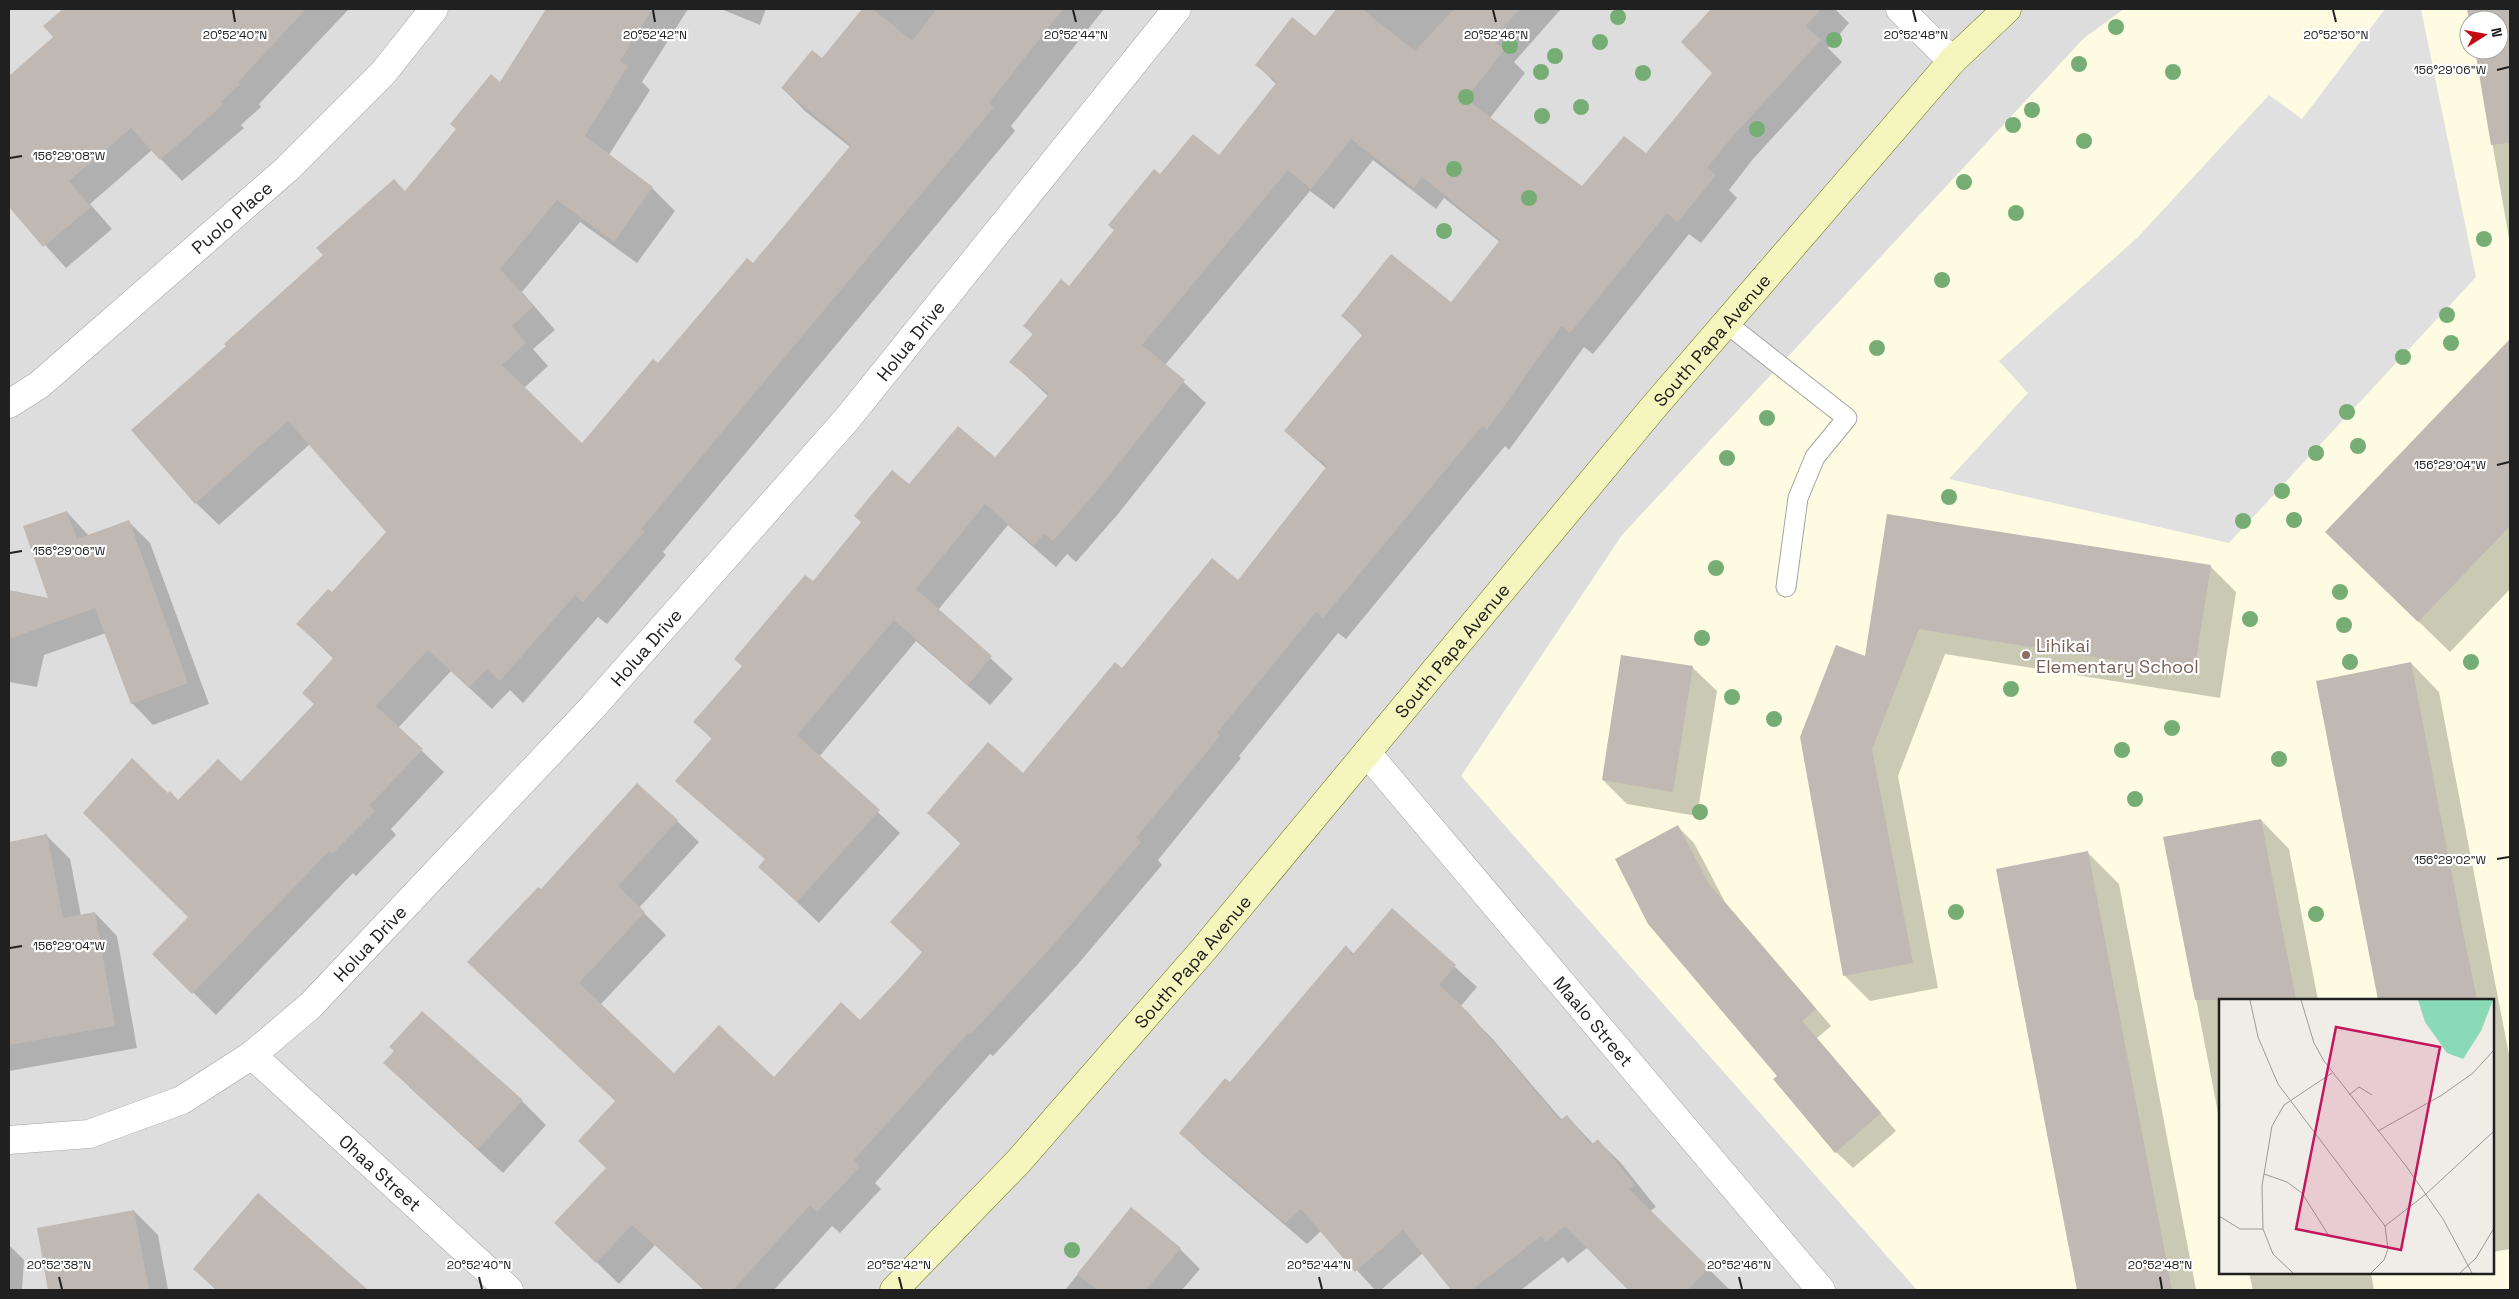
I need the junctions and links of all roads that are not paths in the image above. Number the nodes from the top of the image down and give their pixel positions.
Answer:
1 (434, 9) edge
2 (1177, 9) edge
3 (1900, 9) edge
4 (2007, 9) edge
5 (1952, 61) junction
6 (1726, 323) junction
7 (9, 404) edge
8 (1786, 587) dead end
9 (1367, 753) junction
10 (252, 1055) junction
11 (9, 1140) edge
12 (509, 1290) edge
13 (894, 1290) edge
14 (1821, 1290) edge

1 - 7 street, Puolo Place
2 - 10 street, Holua Drive
3 - 5 street
4 - 5 street, South Papa Avenue
5 - 6 street, South Papa Avenue
6 - 8 lane
6 - 9 street, South Papa Avenue
9 - 13 street, South Papa Avenue
9 - 14 street, Maalo Street
10 - 11 street, Holua Drive
10 - 12 street, Ohaa Street

